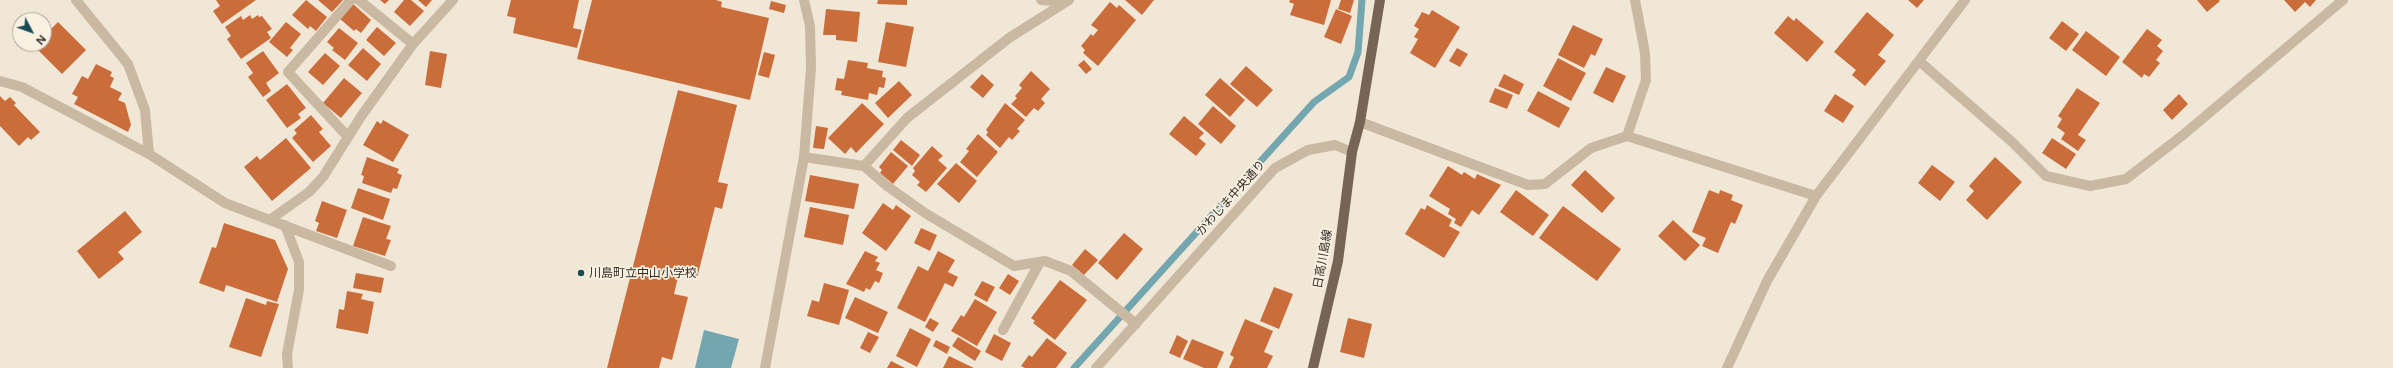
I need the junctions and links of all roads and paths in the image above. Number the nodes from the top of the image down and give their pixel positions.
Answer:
1 (76, 0) edge
2 (351, 0) edge
3 (359, 0) edge
4 (453, 0) edge
5 (804, 0) edge
6 (1041, 0) edge
7 (1380, 0) edge
8 (1635, 0) edge
9 (1965, 0) edge
10 (2343, 0) edge
11 (1068, 1) edge
12 (413, 44) junction
13 (1919, 61) junction
14 (0, 81) edge
15 (1360, 122) junction
16 (1627, 136) junction
17 (348, 137) junction
18 (1352, 152) junction
19 (149, 154) junction
20 (804, 157) junction
21 (864, 166) junction
22 (1816, 196) junction
23 (271, 219) junction
24 (285, 225) junction
25 (1040, 262) junction
26 (391, 266) dead end
27 (1136, 324) junction
28 (1003, 330) dead end
29 (288, 368) edge
30 (765, 368) edge
31 (1096, 368) edge
32 (1313, 368) edge
33 (1727, 368) edge

1 - 19 street
2 - 17 street
3 - 12 street
4 - 12 street
5 - 20 street
6 - 11 street
7 - 15 main road
8 - 16 street
9 - 13 street
10 - 13 street
11 - 21 street
12 - 17 street
13 - 22 street
14 - 19 street
15 - 16 street
15 - 18 main road
16 - 22 street
17 - 23 street
18 - 27 street, かわじま中央通り
18 - 32 main road, 日高川島線
19 - 23 street
20 - 21 street
20 - 30 street
21 - 25 street
22 - 33 street
23 - 24 street
24 - 26 street
24 - 29 street
25 - 27 street
25 - 28 street
27 - 31 street, かわじま中央通り

